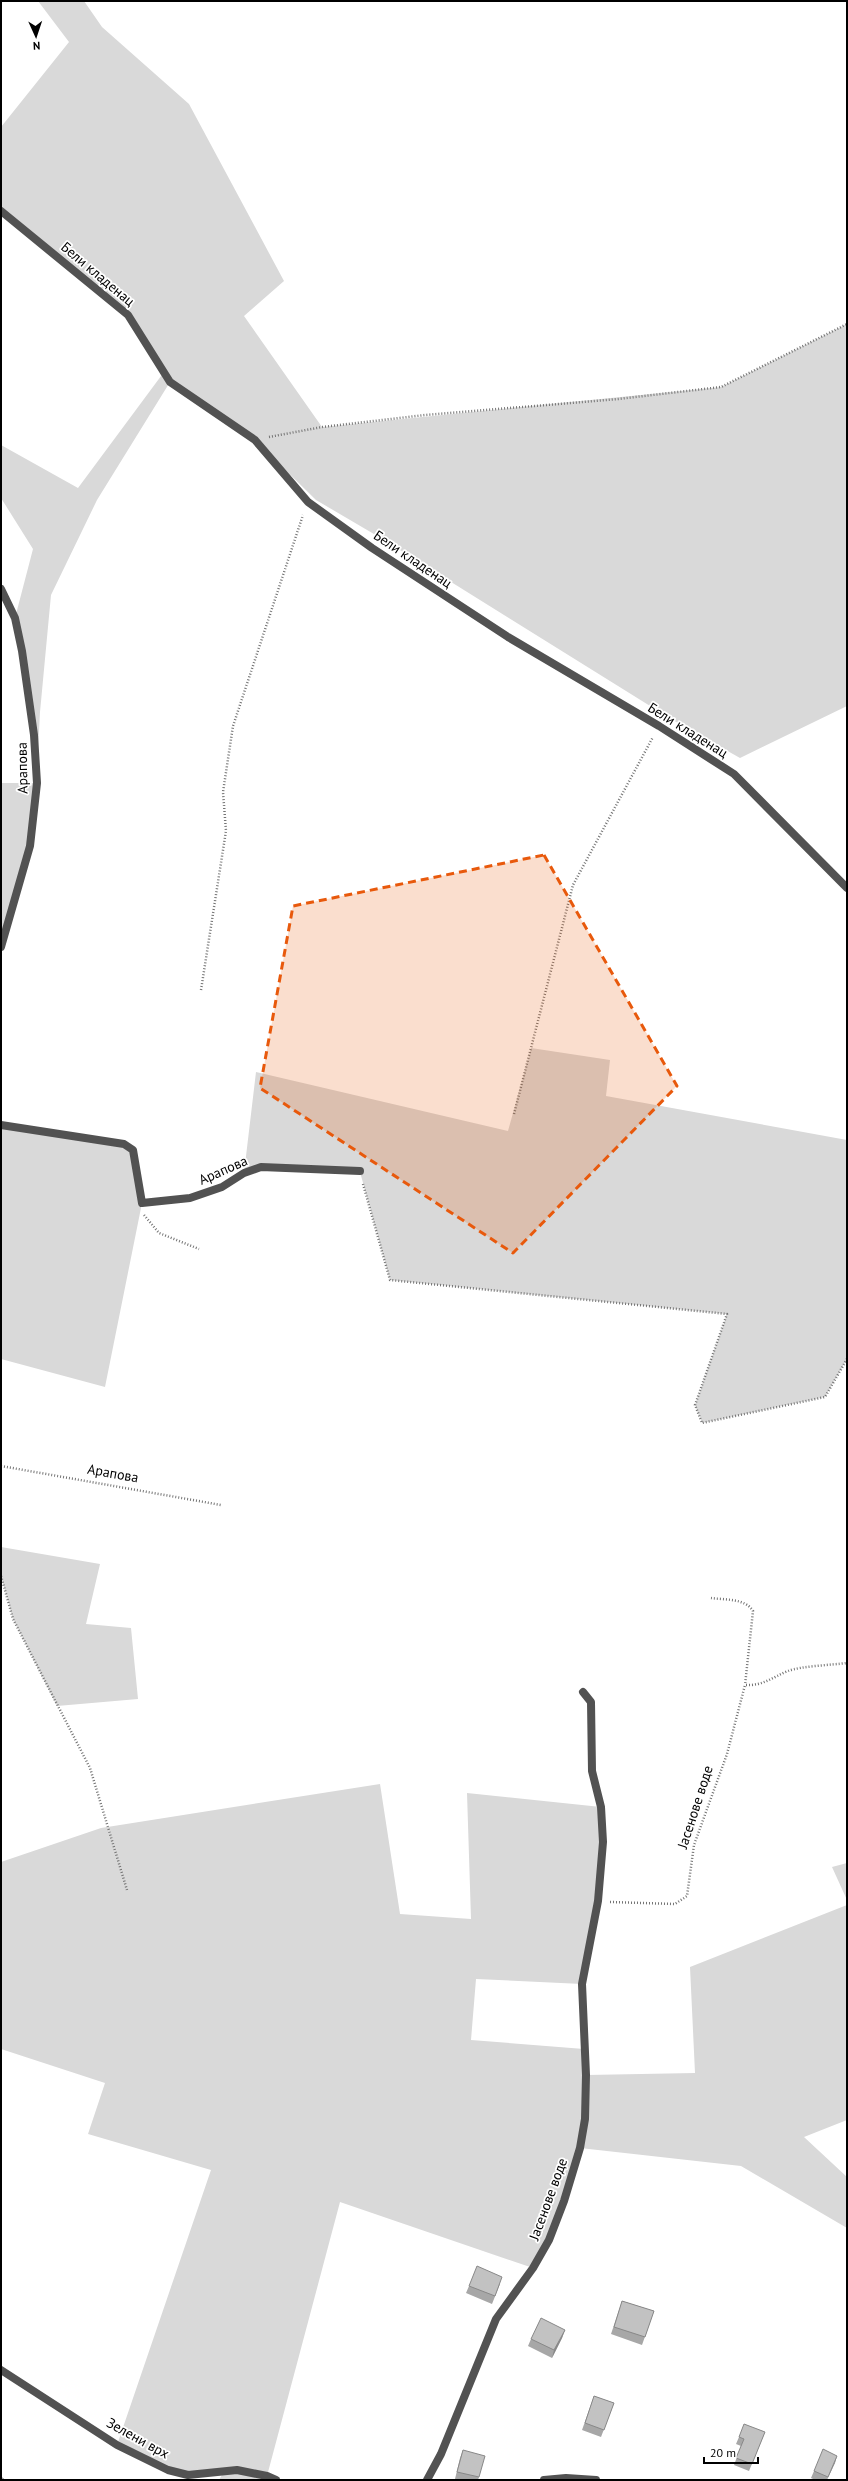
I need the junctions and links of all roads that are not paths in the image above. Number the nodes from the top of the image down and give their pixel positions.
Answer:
1 (1, 211) edge
2 (1, 589) edge
3 (847, 888) edge
4 (1, 947) edge
5 (1, 1125) edge
6 (360, 1172) road end
7 (583, 1692) dead end
8 (1, 2370) edge
9 (276, 2480) edge
10 (427, 2480) edge
11 (544, 2480) edge
12 (596, 2480) edge

1 - 3 street, Бели кладенац
2 - 4 street, Арапова
5 - 6 street, Арапова
7 - 10 street, Јасенове воде
8 - 9 street, Зелени врх
11 - 12 street

